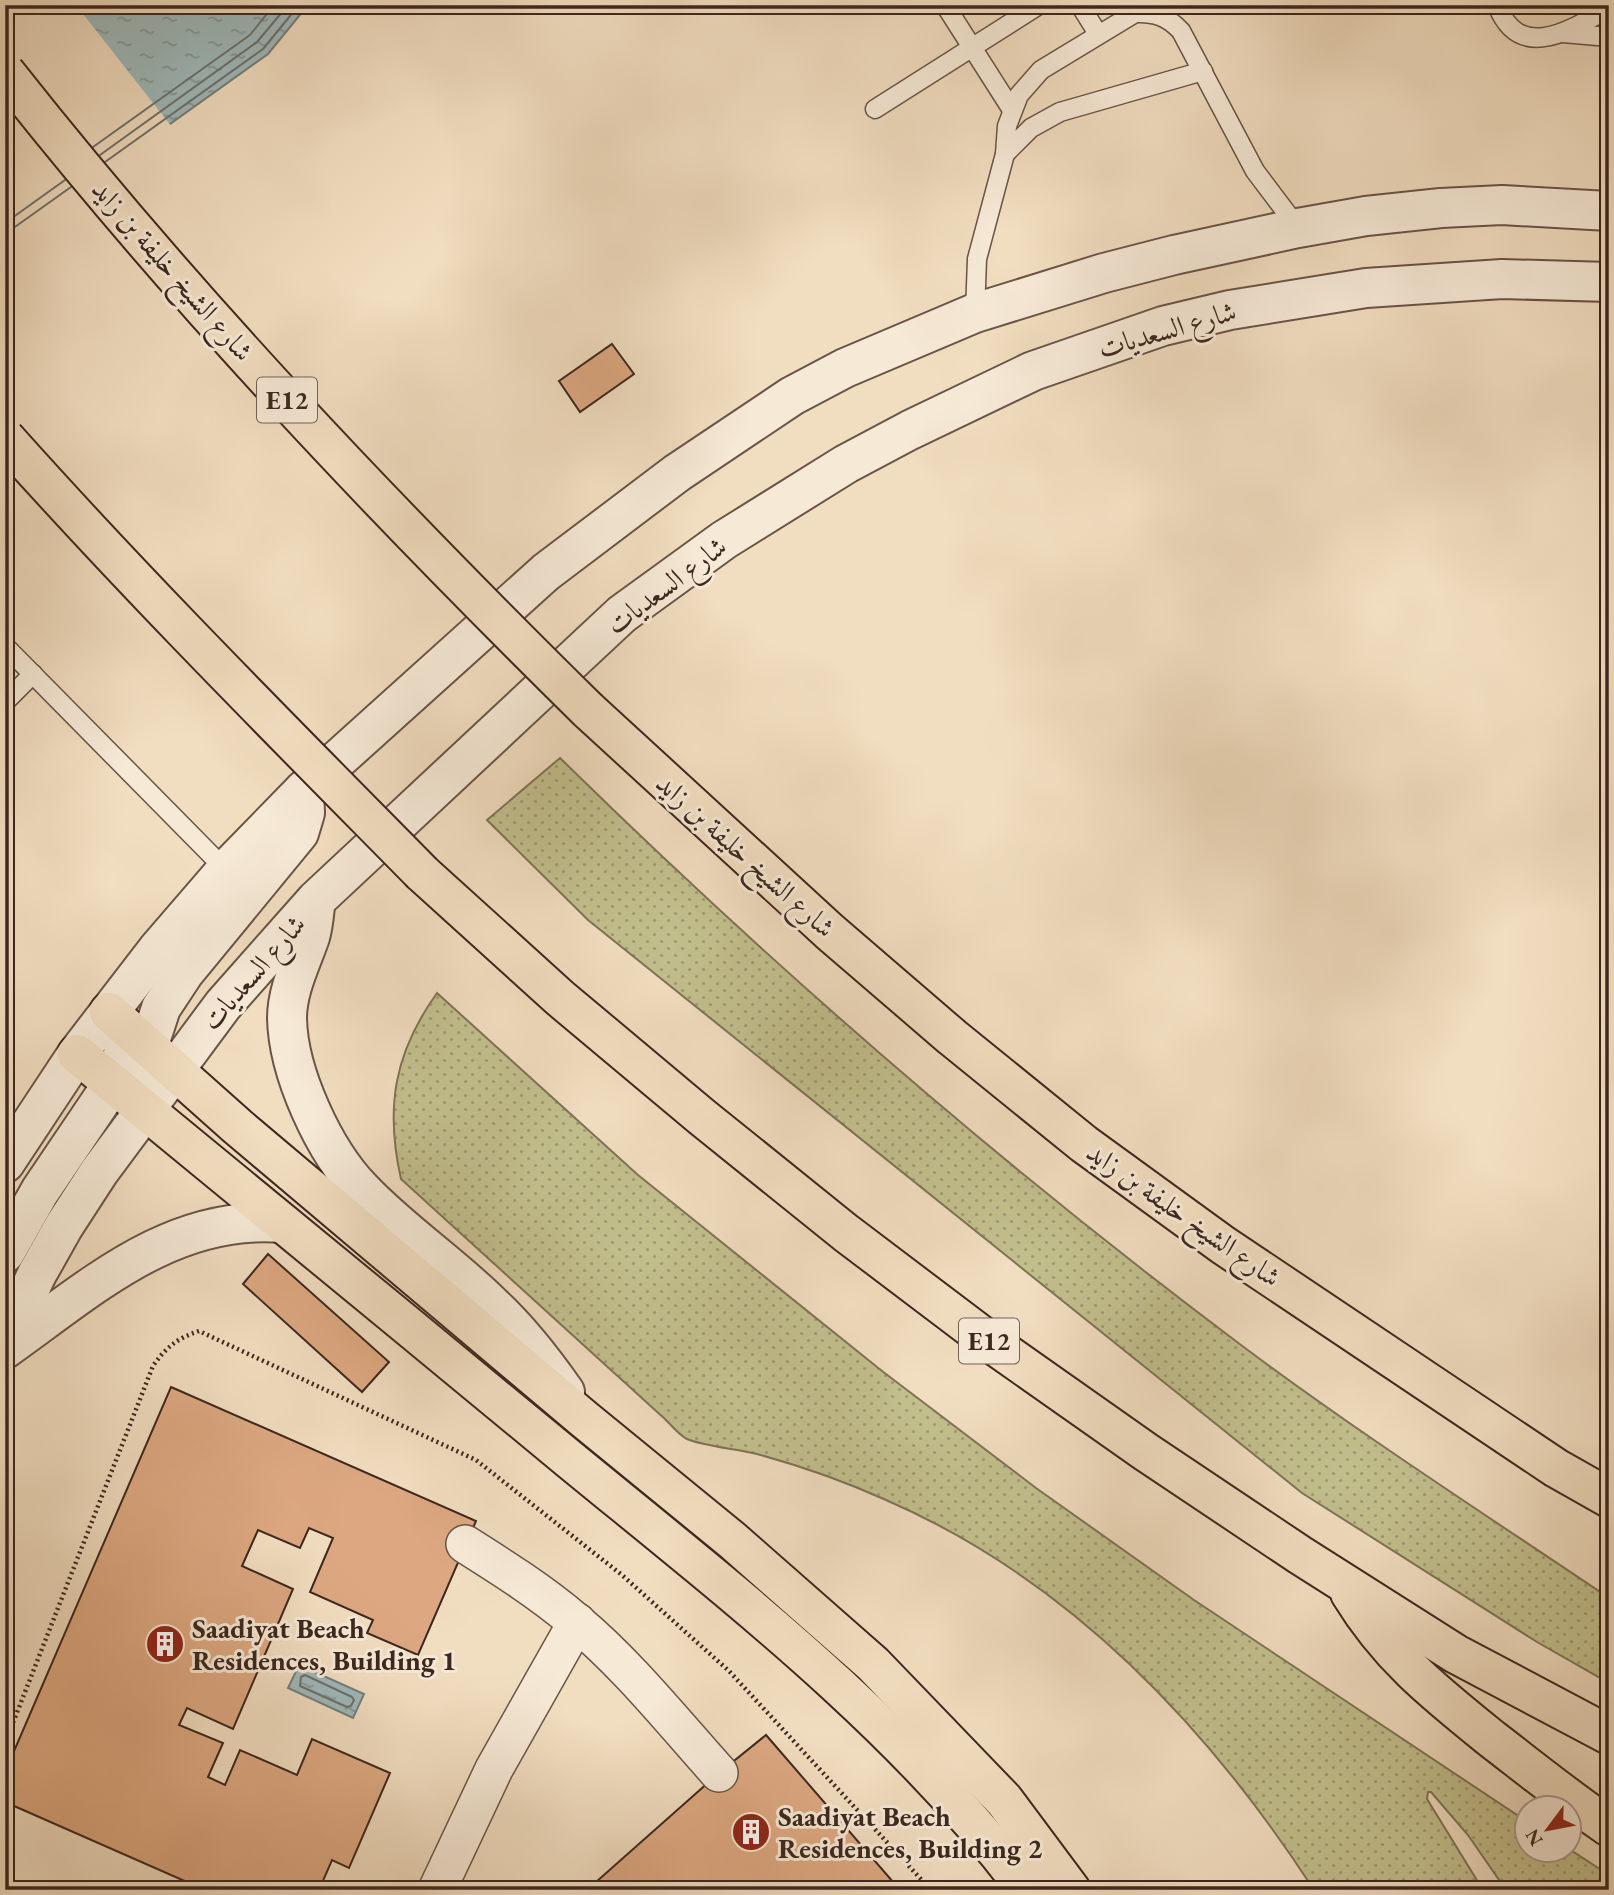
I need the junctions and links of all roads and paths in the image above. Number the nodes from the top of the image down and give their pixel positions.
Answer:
1 (945, 5) edge
2 (1038, 5) edge
3 (1080, 5) edge
4 (1497, 5) edge
5 (1609, 8) edge
6 (1563, 33) junction
7 (1098, 34) junction
8 (1609, 37) edge
9 (972, 47) junction
10 (1203, 71) junction
11 (5, 72) edge
12 (875, 109) dead end
13 (1012, 110) junction
14 (1005, 154) junction
15 (1609, 211) edge
16 (1298, 228) junction
17 (1609, 282) edge
18 (975, 313) junction
19 (5, 438) edge
20 (5, 646) edge
21 (33, 674) junction
22 (5, 702) edge
23 (304, 790) junction
24 (226, 870) junction
25 (316, 900) junction
26 (109, 1012) junction
27 (77, 1054) junction
28 (160, 1059) junction
29 (113, 1083) junction
30 (144, 1109) junction
31 (5, 1163) edge
32 (282, 1223) junction
33 (5, 1253) edge
34 (5, 1342) edge
35 (5, 1349) edge
36 (584, 1419) junction
37 (1609, 1466) edge
38 (1556, 1468) junction
39 (1609, 1498) edge
40 (465, 1544) dead end
41 (1343, 1583) junction
42 (577, 1622) junction
43 (1609, 1735) edge
44 (5, 1743) edge
45 (719, 1773) dead end
46 (1609, 1827) edge
47 (437, 1890) edge
48 (931, 1890) edge
49 (1027, 1890) edge
50 (1072, 1890) edge

1 - 9 lane
2 - 9 lane
3 - 7 lane
4 - 6 lane
5 - 6 lane
6 - 8 lane
7 - 10 lane
7 - 13 lane
9 - 12 lane
9 - 13 lane
10 - 14 lane
10 - 16 lane
11 - 38 highway, شارع الشيخ خليفة بن زايد / E12, bridge
13 - 14 lane
14 - 18 lane
15 - 16 street
16 - 18 street
17 - 25 street, شارع السعديات
18 - 23 street
19 - 41 highway, E12, bridge
20 - 21 lane
21 - 22 lane
21 - 24 lane
23 - 24 street
23 - 28 street
24 - 26 street
25 - 28 street, شارع السعديات
25 - 36 street
26 - 27 street
26 - 28 highway
26 - 29 street
27 - 29 highway
27 - 31 street
28 - 30 street, شارع السعديات
28 - 36 highway
29 - 30 highway
29 - 33 street
30 - 32 highway
30 - 34 street, شارع السعديات
32 - 35 street
32 - 49 highway
36 - 50 highway
37 - 38 highway
38 - 39 highway, شارع الشيخ خليفة بن زايد / E12
40 - 42 street
41 - 43 highway, E12
41 - 46 highway
42 - 45 street
42 - 47 street
44 - 48 path

